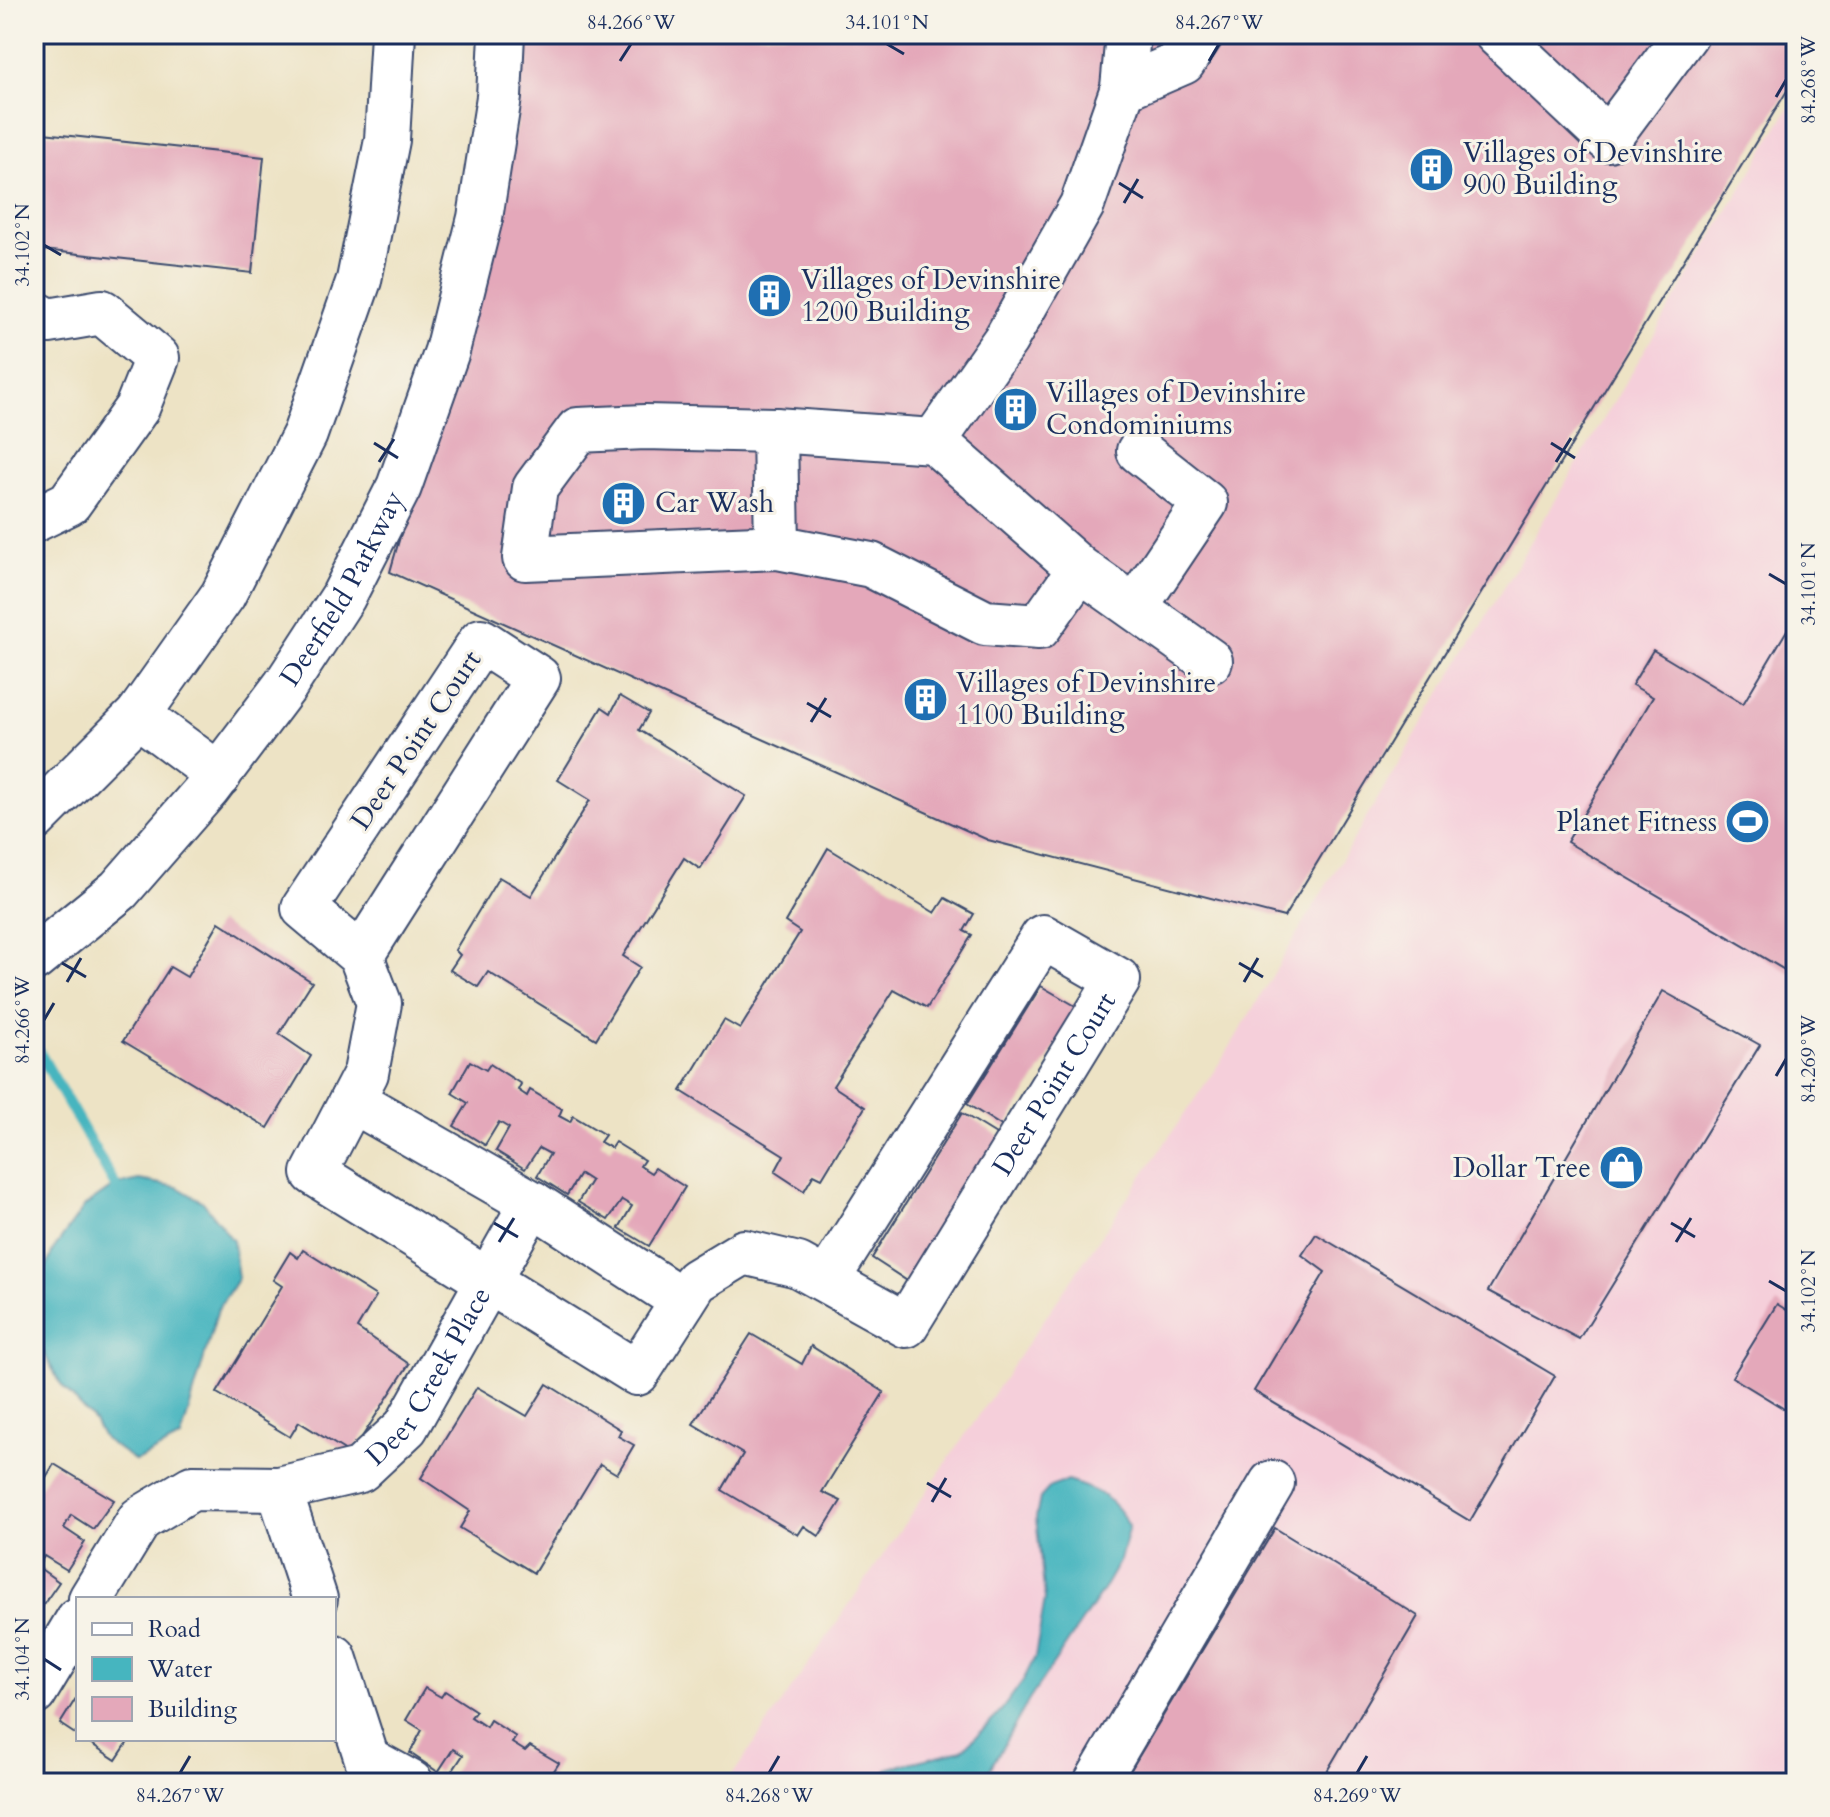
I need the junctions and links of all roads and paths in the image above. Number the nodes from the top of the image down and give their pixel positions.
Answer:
1 (393, 34) edge
2 (502, 34) edge
3 (1128, 34) edge
4 (1201, 34) edge
5 (1497, 34) edge
6 (1686, 34) edge
7 (1123, 88) junction
8 (34, 313) edge
9 (775, 430) junction
10 (934, 441) junction
11 (1139, 451) dead end
12 (34, 520) edge
13 (777, 547) junction
14 (1080, 569) junction
15 (1135, 607) junction
16 (1210, 661) dead end
17 (138, 715) junction
18 (219, 775) junction
19 (34, 819) edge
20 (361, 956) junction
21 (34, 959) edge
22 (352, 1100) junction
23 (532, 1203) junction
24 (827, 1280) junction
25 (488, 1281) junction
26 (683, 1301) junction
27 (1272, 1483) dead end
28 (279, 1489) junction
29 (92, 1597) edge
30 (314, 1597) edge
31 (76, 1623) edge
32 (336, 1663) edge
33 (38, 1675) edge
34 (411, 1783) edge
35 (1096, 1783) edge

1 - 17 street
2 - 18 street, Deerfield Parkway
3 - 7 street
4 - 7 street
5 - 6 street
7 - 10 street
8 - 12 street
9 - 10 street
9 - 13 street
9 - 13 street
10 - 14 street
11 - 15 street
13 - 14 street
14 - 15 street
15 - 16 street
17 - 18 street
17 - 19 street
18 - 21 street, Deerfield Parkway
20 - 20 street, Deer Point Court
20 - 22 street, Deer Point Court
22 - 23 street
22 - 25 street, Deer Point Court
23 - 25 street, Deer Creek Place
23 - 26 street
24 - 24 street, Deer Point Court
24 - 26 street, Deer Point Court
25 - 26 street, Deer Point Court
25 - 28 street, Deer Creek Place
27 - 35 street
28 - 29 street, Deer Creek Place
28 - 30 street
31 - 33 street
32 - 34 street

